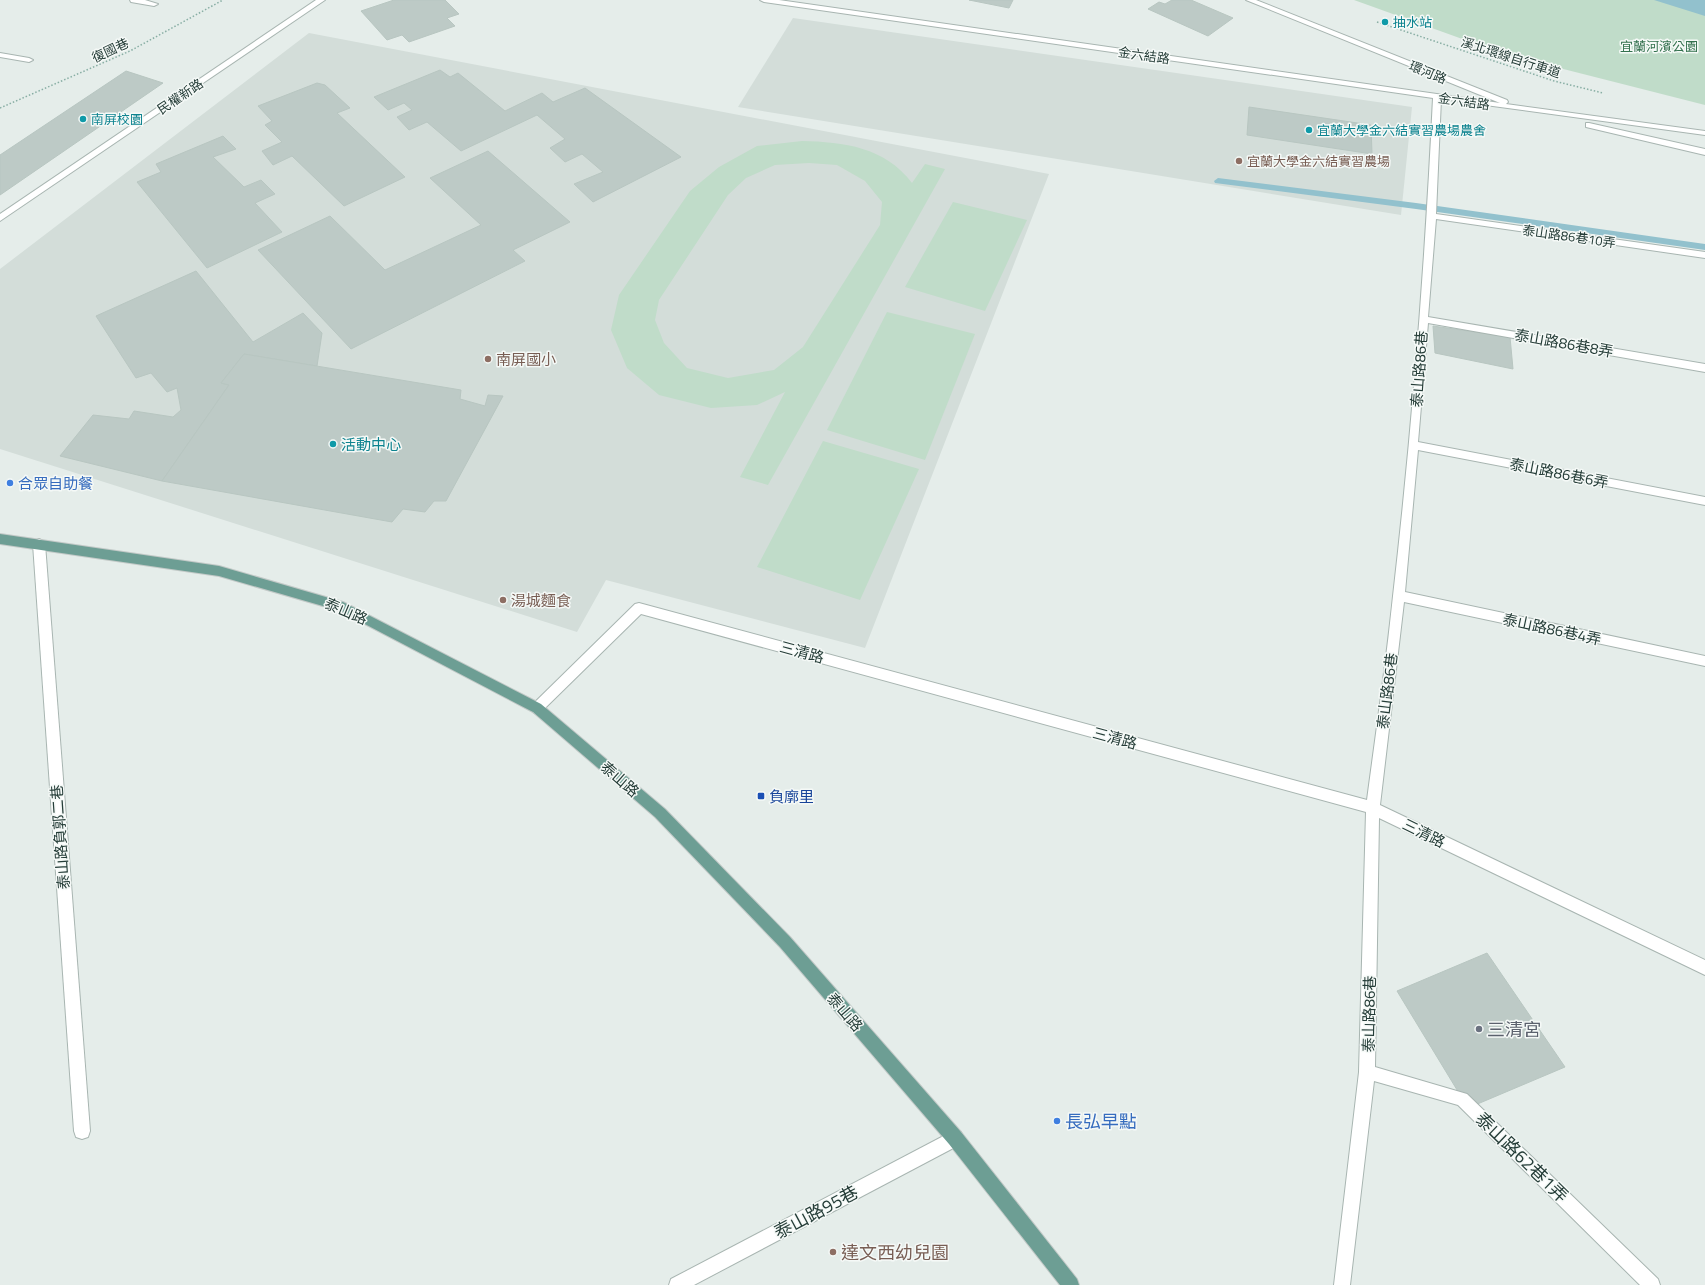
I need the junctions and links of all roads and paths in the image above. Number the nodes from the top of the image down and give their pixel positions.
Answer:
1 (134, 0) edge
2 (224, 0) edge
3 (321, 0) edge
4 (764, 0) edge
5 (1250, 0) edge
6 (154, 4) dead end
7 (1372, 21) dead end
8 (0, 55) edge
9 (29, 60) dead end
10 (1605, 94) dead end
11 (1437, 97) junction
12 (0, 108) edge
13 (1524, 110) junction
14 (1705, 133) edge
15 (1705, 152) edge
16 (1432, 216) junction
17 (0, 218) edge
18 (1705, 255) edge
19 (1423, 319) junction
20 (1705, 368) edge
21 (1414, 445) junction
22 (1705, 501) edge
23 (0, 539) edge
24 (39, 544) junction
25 (1399, 596) junction
26 (1705, 661) edge
27 (537, 708) junction
28 (1374, 808) junction
29 (1705, 968) edge
30 (1367, 1072) junction
31 (82, 1130) dead end
32 (956, 1138) junction
33 (677, 1285) edge
34 (1071, 1285) edge
35 (1342, 1285) edge
36 (1652, 1285) edge

1 - 6 street
2 - 12 path, 復國巷
3 - 17 street, 民權新路
4 - 11 street, 金六結路
5 - 13 street, 環河路
7 - 10 path, 溪北環線自行車道
8 - 9 street
11 - 13 street, 金六結路
11 - 16 street, 泰山路86巷
13 - 14 street
13 - 15 street, 環河路
16 - 18 street, 泰山路86巷10弄
16 - 19 street, 泰山路86巷
19 - 20 street, 泰山路86巷8弄
19 - 21 street, 泰山路86巷
21 - 22 street, 泰山路86巷6弄
21 - 25 street, 泰山路86巷
23 - 24 main road, 泰山路
24 - 27 main road, 泰山路
24 - 31 street, 泰山路負郭二巷
25 - 26 street, 泰山路86巷4弄
25 - 28 street, 泰山路86巷
27 - 28 street, 三清路
27 - 32 main road, 泰山路
28 - 29 street, 三清路
28 - 30 street, 泰山路86巷
30 - 35 street, 泰山路86巷
30 - 36 street, 泰山路62巷1弄
32 - 33 street, 泰山路95巷
32 - 34 main road, 泰山路

